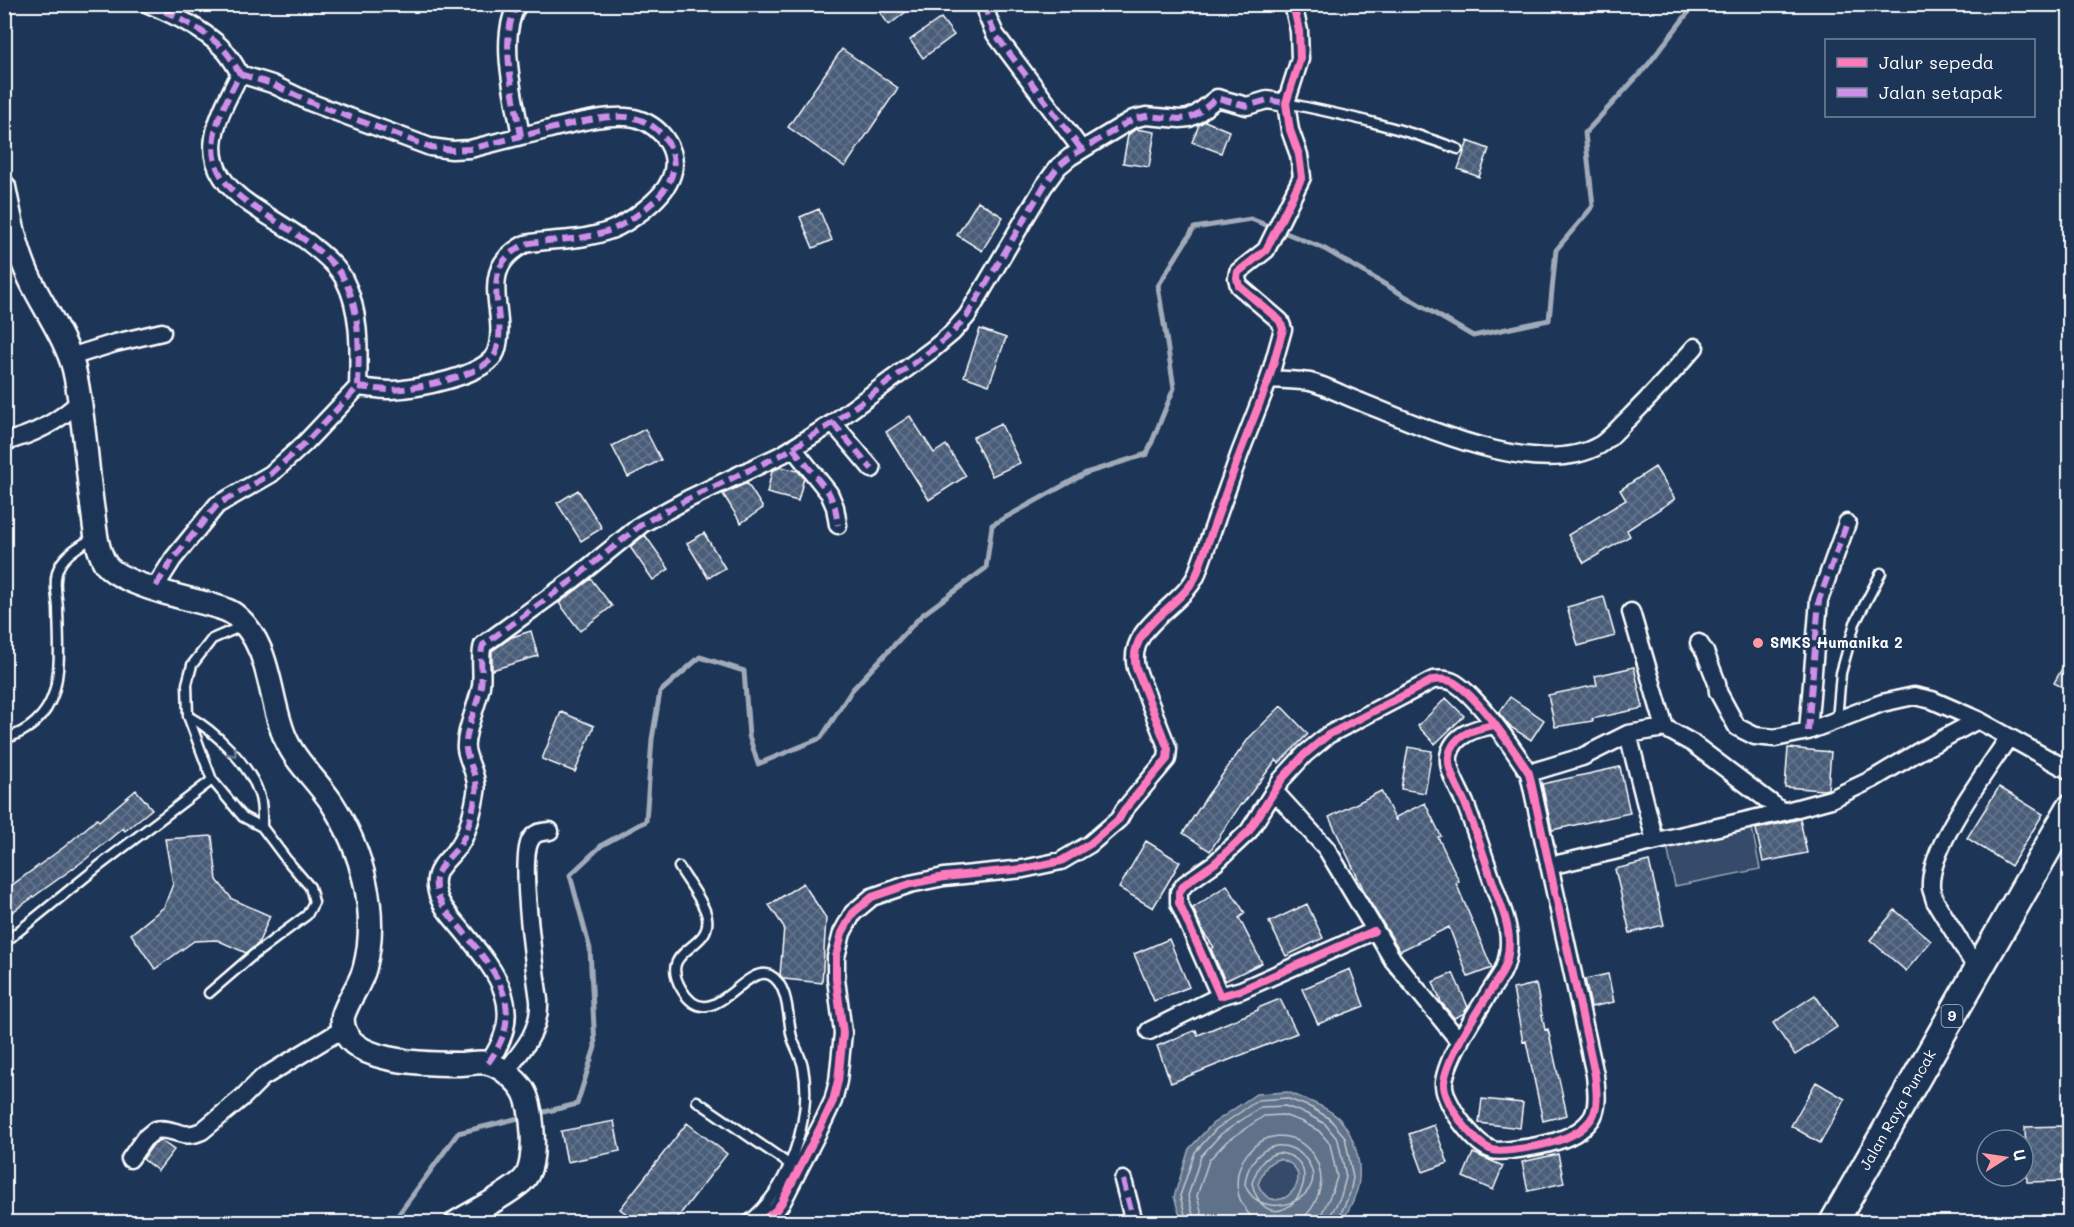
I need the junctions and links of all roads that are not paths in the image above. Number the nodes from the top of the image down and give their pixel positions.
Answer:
1 (148, 4) edge
2 (518, 4) edge
3 (985, 4) edge
4 (1293, 4) edge
5 (240, 74) junction
6 (1287, 103) junction
7 (521, 136) junction
8 (1081, 148) junction
9 (1458, 149) dead end
10 (4, 187) edge
11 (162, 332) dead end
12 (1695, 347) dead end
13 (70, 357) junction
14 (1269, 379) junction
15 (358, 387) junction
16 (79, 402) junction
17 (833, 423) junction
18 (4, 442) edge
19 (793, 448) junction
20 (873, 469) dead end
21 (1847, 523) dead end
22 (838, 525) dead end
23 (96, 536) junction
24 (1881, 573) dead end
25 (154, 589) junction
26 (1631, 612) dead end
27 (245, 625) junction
28 (1699, 643) dead end
29 (188, 716) junction
30 (1978, 720) junction
31 (1837, 721) junction
32 (1495, 725) junction
33 (1665, 728) junction
34 (1808, 731) junction
35 (1628, 734) junction
36 (2009, 736) junction
37 (4, 739) edge
38 (2070, 771) edge
39 (1529, 773) junction
40 (212, 780) junction
41 (1274, 791) junction
42 (2070, 809) edge
43 (1784, 812) junction
44 (262, 827) junction
45 (550, 831) dead end
46 (1655, 841) junction
47 (1549, 866) junction
48 (679, 867) dead end
49 (1374, 931) junction
50 (4, 943) edge
51 (1977, 971) junction
52 (209, 993) dead end
53 (1220, 996) junction
54 (344, 1029) junction
55 (1149, 1031) dead end
56 (1460, 1042) junction
57 (496, 1067) junction
58 (698, 1101) dead end
59 (130, 1159) dead end
60 (789, 1164) junction
61 (1123, 1180) dead end
62 (457, 1222) edge
63 (746, 1222) edge
64 (761, 1222) edge
65 (1134, 1222) edge
66 (1834, 1222) edge

1 - 5 street
2 - 7 street
3 - 8 street
4 - 6 street
5 - 7 street
5 - 15 street
6 - 8 street
6 - 9 lane
6 - 14 street
7 - 15 street
8 - 17 street
10 - 13 main road
11 - 13 street
12 - 14 street
13 - 16 main road
14 - 64 street
15 - 25 street
16 - 18 street
16 - 23 main road
17 - 19 street
17 - 20 street
19 - 22 street
19 - 57 street
21 - 34 street
23 - 25 main road
23 - 37 lane
24 - 31 lane
25 - 27 main road
26 - 33 street
27 - 29 lane
27 - 54 main road
28 - 34 street
29 - 40 lane
29 -> 44 lane
30 - 31 street
30 - 36 street
30 - 43 street
31 - 34 street
32 - 39 street
32 - 41 street
32 - 56 street
33 - 35 street
33 - 43 street
35 - 39 street
35 - 46 street
36 - 38 street
36 - 51 street
39 - 47 street
40 - 44 lane
40 - 50 lane
41 - 49 street
41 - 53 street
42 - 51 highway, Jalan Raya Puncak / 9
43 - 46 street
44 - 52 lane
45 - 57 street
46 - 47 street
47 - 56 street
48 - 60 lane
49 - 53 street
49 - 56 street
51 - 66 highway, Jalan Raya Puncak / 9
53 - 55 street
54 - 57 main road
54 - 59 street
57 - 62 main road
58 - 60 lane
60 - 63 lane
61 - 65 street

